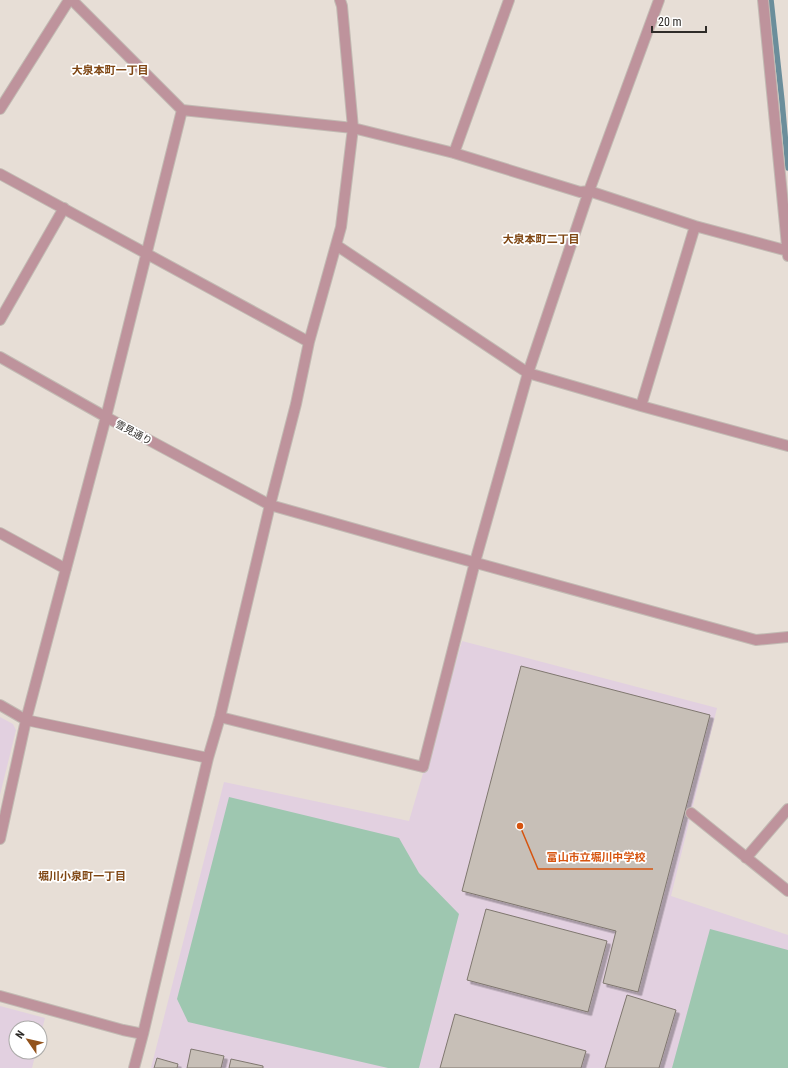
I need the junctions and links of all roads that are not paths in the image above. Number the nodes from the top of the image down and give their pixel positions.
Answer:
1 (69, 0) edge
2 (72, 0) edge
3 (340, 0) edge
4 (509, 0) edge
5 (659, 0) edge
6 (763, 0) edge
7 (0, 109) edge
8 (182, 110) junction
9 (353, 128) junction
10 (454, 153) junction
11 (0, 174) edge
12 (589, 191) junction
13 (64, 208) junction
14 (695, 226) junction
15 (336, 245) junction
16 (146, 253) junction
17 (788, 253) edge
18 (0, 320) edge
19 (310, 342) junction
20 (0, 357) edge
21 (528, 373) junction
22 (641, 406) junction
23 (106, 417) junction
24 (788, 446) edge
25 (270, 505) junction
26 (0, 533) edge
27 (475, 562) junction
28 (66, 569) junction
29 (788, 637) edge
30 (0, 705) edge
31 (220, 717) junction
32 (26, 720) junction
33 (208, 758) junction
34 (788, 809) edge
35 (691, 813) dead end
36 (0, 840) edge
37 (746, 858) junction
38 (788, 891) edge
39 (0, 996) edge
40 (143, 1034) junction
41 (134, 1068) edge

1 - 7 street
2 - 8 street
3 - 9 street
4 - 10 street
5 - 12 street
6 - 17 street
8 - 9 street
8 - 16 street
9 - 10 street
9 - 15 street
10 - 12 street
11 - 13 street
12 - 14 street
12 - 21 street
13 - 16 street
13 - 18 street
14 - 17 street
14 - 22 street
15 - 19 street
15 - 21 street
16 - 19 street
16 - 23 street
19 - 25 street
20 - 23 street, 雪見通り
21 - 22 street
21 - 27 street
22 - 24 street
23 - 25 street, 雪見通り
23 - 28 street
25 - 27 street, 雪見通り
25 - 31 street
26 - 28 street
27 - 29 street, 雪見通り
27 - 31 street
28 - 32 street
30 - 32 street
31 - 33 street
32 - 33 street
32 - 36 street
33 - 40 street
34 - 37 street
35 - 37 street
37 - 38 street
39 - 40 street
40 - 41 street

